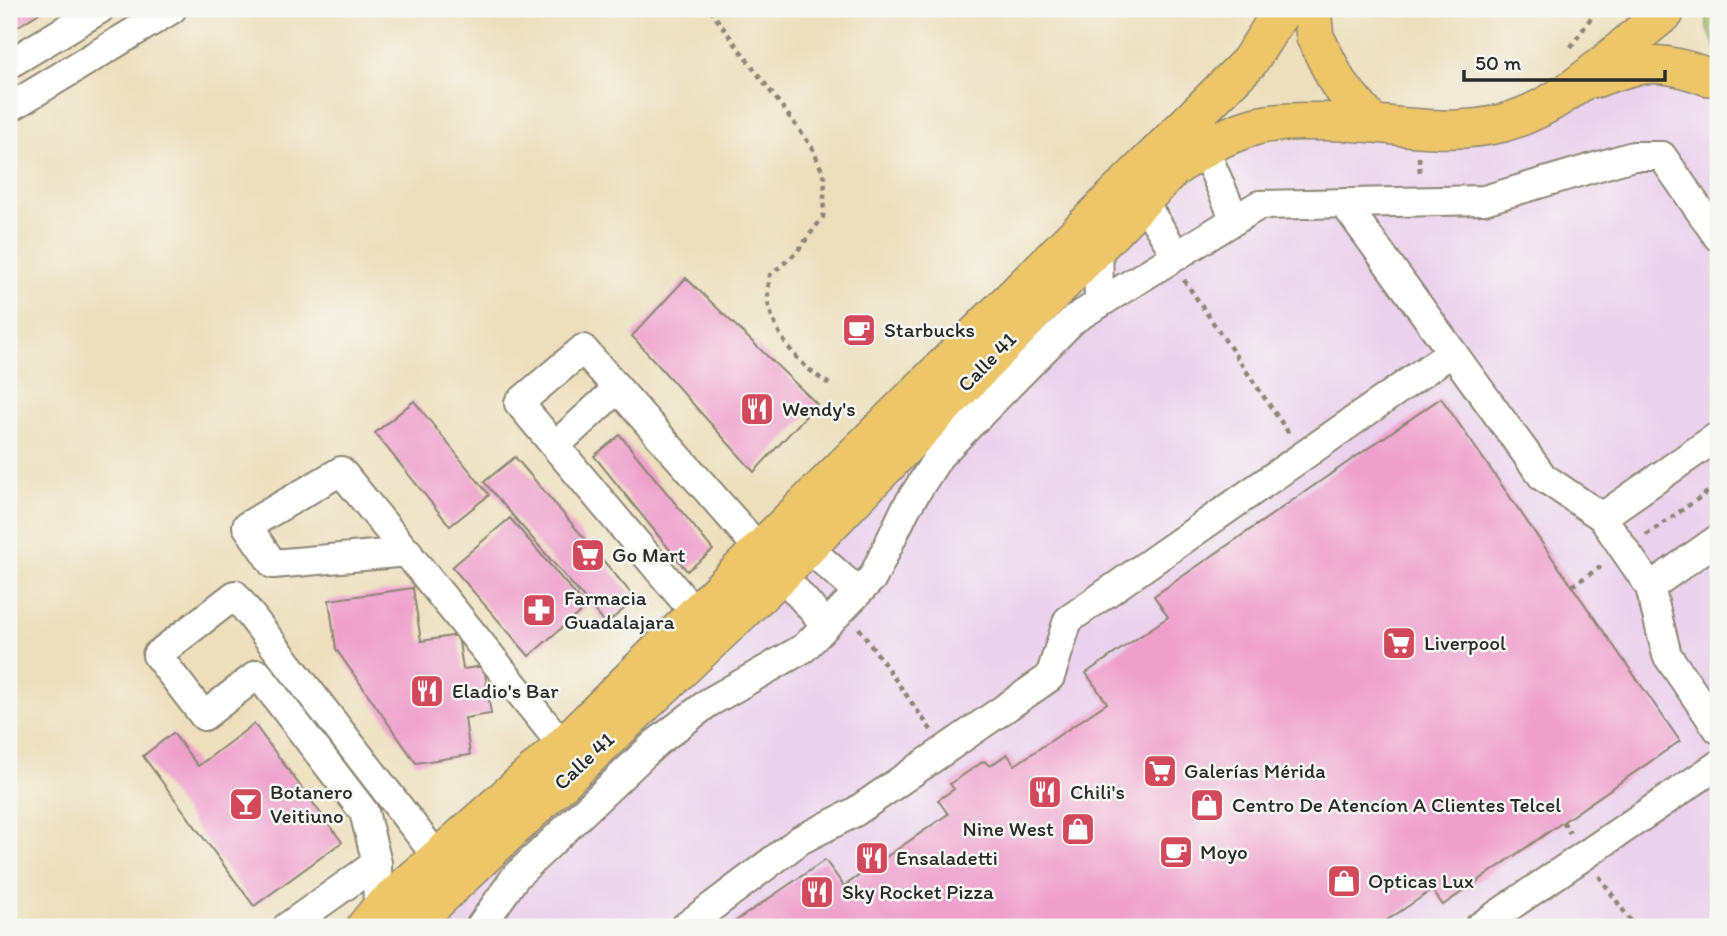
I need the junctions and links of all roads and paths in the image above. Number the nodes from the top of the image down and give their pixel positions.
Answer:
1 (100, 9) edge
2 (172, 9) edge
3 (713, 9) edge
4 (1283, 9) edge
5 (1312, 9) edge
6 (1597, 9) edge
7 (1666, 10) edge
8 (9, 64) edge
9 (1574, 69) junction
10 (1713, 85) edge
11 (9, 108) edge
12 (1372, 123) junction
13 (1197, 132) junction
14 (1419, 156) dead end
15 (1420, 183) dead end
16 (1136, 191) junction
17 (1344, 203) junction
18 (1098, 211) junction
19 (1236, 220) junction
20 (1718, 237) edge
21 (1098, 247) junction
22 (1178, 265) junction
23 (1099, 304) junction
24 (1452, 352) junction
25 (833, 386) dead end
26 (617, 389) junction
27 (1718, 436) edge
28 (1294, 440) dead end
29 (555, 446) junction
30 (1718, 485) edge
31 (1602, 517) junction
32 (1642, 538) dead end
33 (1718, 540) edge
34 (783, 549) junction
35 (408, 552) junction
36 (1613, 558) dead end
37 (1573, 586) dead end
38 (1650, 587) junction
39 (858, 592) junction
40 (695, 613) junction
41 (855, 622) dead end
42 (826, 625) junction
43 (1718, 729) edge
44 (937, 738) dead end
45 (563, 746) junction
46 (1718, 765) edge
47 (1563, 822) dead end
48 (1567, 829) dead end
49 (438, 858) junction
50 (377, 863) junction
51 (1596, 872) dead end
52 (384, 922) edge
53 (287, 927) edge
54 (480, 927) edge
55 (685, 927) edge
56 (1479, 927) edge
57 (1635, 927) edge

1 - 8 street
2 - 11 street
3 - 25 path
4 - 13 main road, Calle 41
5 - 12 main road
6 - 9 path
7 - 9 main road, Calle 41
7 - 10 main road
9 - 10 main road
9 - 12 main road, Calle 41
12 - 13 main road, Calle 41
13 - 16 main road, Calle 41
13 - 19 street
14 - 15 path
16 - 18 main road, Calle 41
16 - 21 main road, Calle 41
16 - 22 street
17 - 19 street
17 - 20 street
17 - 24 street
18 - 21 street
18 - 34 main road, Calle 41
19 - 22 street
21 - 23 street
21 - 34 main road, Calle 41
22 - 23 street
22 - 28 path
23 - 39 street
24 - 31 street
24 - 55 street
26 - 29 street
26 - 29 street
26 - 34 street
27 - 31 street
29 - 40 street
30 - 32 path
31 - 38 street
33 - 38 street
34 - 39 street
34 - 40 main road, Calle 41
34 - 42 street
34 - 52 main road, Calle 41
35 - 35 street
35 - 45 street
36 - 37 path
38 - 43 street
39 - 42 street
40 - 45 main road, Calle 41
41 - 44 path
42 - 54 street
45 - 49 main road, Calle 41
46 - 56 street
47 - 48 path
49 - 50 street
49 - 52 main road, Calle 41
50 - 52 street
50 - 53 street
51 - 57 path

